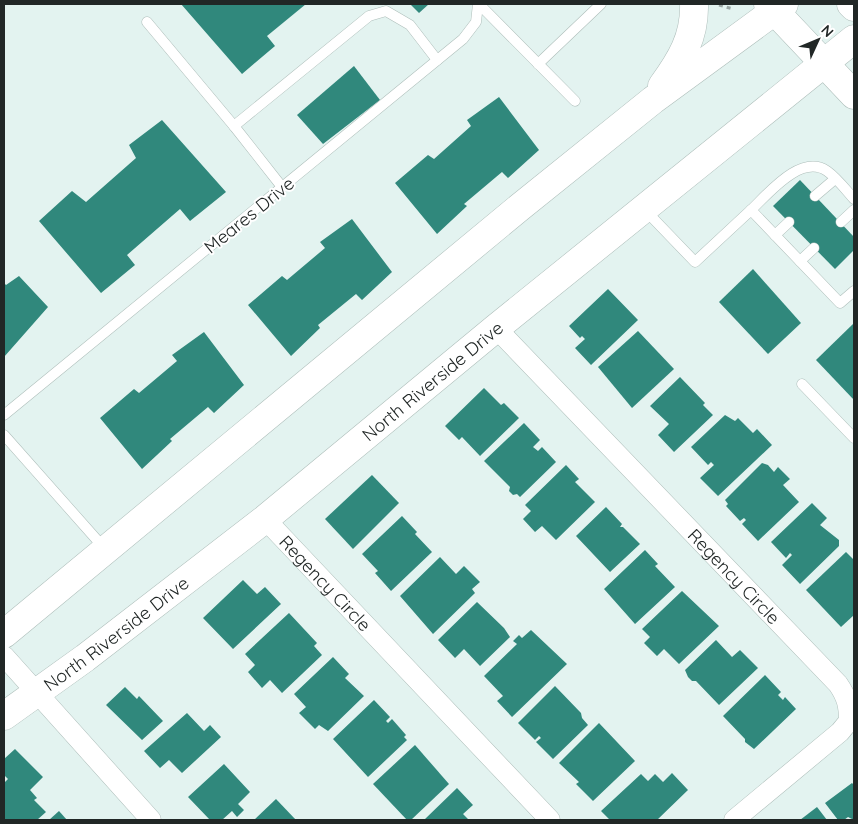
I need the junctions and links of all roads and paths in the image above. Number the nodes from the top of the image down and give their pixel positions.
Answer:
1 (478, 4) edge
2 (601, 4) edge
3 (694, 4) edge
4 (711, 4) edge
5 (851, 4) edge
6 (776, 6) edge
7 (854, 7) edge
8 (733, 9) dead end
9 (147, 22) dead end
10 (854, 39) edge
11 (437, 60) junction
12 (538, 64) junction
13 (825, 64) junction
14 (854, 95) edge
15 (653, 100) junction
16 (574, 101) dead end
17 (234, 126) junction
18 (835, 179) junction
19 (282, 187) junction
20 (816, 196) dead end
21 (854, 198) edge
22 (644, 209) junction
23 (751, 210) junction
24 (854, 210) edge
25 (789, 222) dead end
26 (840, 222) dead end
27 (775, 235) junction
28 (814, 248) dead end
29 (800, 261) junction
30 (854, 291) edge
31 (496, 328) junction
32 (802, 384) dead end
33 (4, 416) edge
34 (4, 435) edge
35 (854, 438) edge
36 (265, 519) junction
37 (106, 550) junction
38 (4, 634) edge
39 (4, 656) edge
40 (36, 692) junction
41 (4, 716) edge
42 (150, 820) edge
43 (550, 820) edge
44 (734, 820) edge

1 - 11 lane, Meares Drive
1 - 12 lane
2 - 12 lane
3 - 15 main road
4 - 8 path
5 - 7 main road
6 - 13 main road
6 - 15 main road
9 - 17 lane
10 - 13 main road, North Riverside Drive
11 - 17 lane
11 - 19 lane, Meares Drive
12 - 16 lane
13 - 14 main road
13 - 22 main road, North Riverside Drive
15 - 37 main road
17 - 19 lane
18 - 20 lane
18 - 21 lane
18 - 23 lane
19 - 33 lane, Meares Drive
22 - 23 lane
22 - 31 main road, North Riverside Drive
23 - 27 lane
24 - 26 lane
25 - 27 lane
27 - 29 lane
28 - 29 lane
29 - 30 lane
31 - 36 main road, North Riverside Drive
31 - 44 street, Regency Circle
32 - 35 lane
34 - 37 lane
36 - 40 main road, North Riverside Drive
36 - 43 street, Regency Circle
37 - 38 main road
39 - 40 street
40 - 41 main road, North Riverside Drive
40 - 42 street

